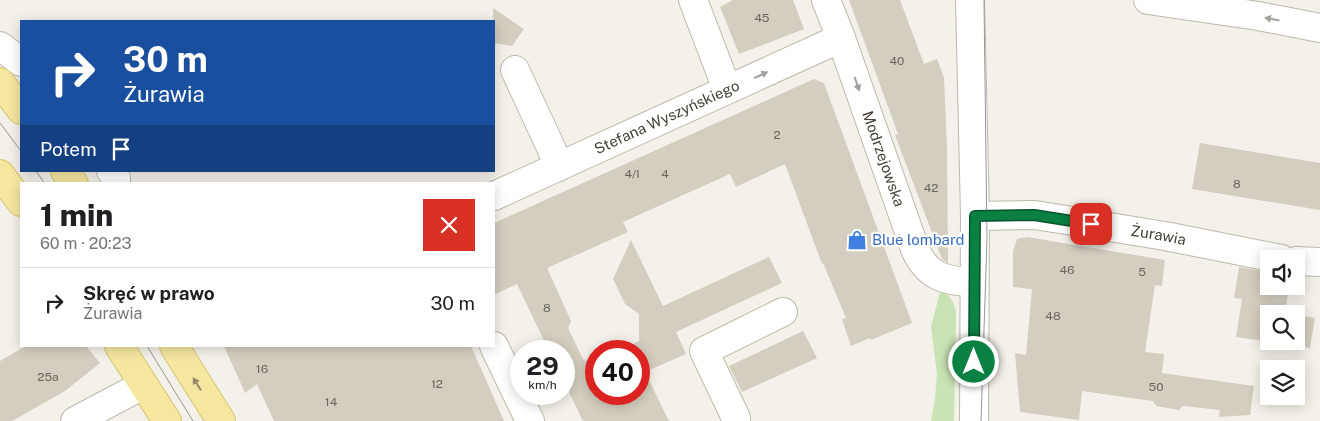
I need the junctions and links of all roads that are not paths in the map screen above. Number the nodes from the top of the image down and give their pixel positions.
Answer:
1 (694, 0) edge
2 (826, 0) edge
3 (970, 0) edge
4 (1148, 0) edge
5 (1320, 28) edge
6 (841, 38) junction
7 (0, 46) edge
8 (20, 61) edge
9 (515, 70) dead end
10 (0, 82) edge
11 (729, 89) junction
12 (20, 109) edge
13 (558, 167) junction
14 (0, 174) edge
15 (495, 196) edge
16 (20, 201) edge
17 (975, 216) junction
18 (1260, 255) edge
19 (1305, 261) edge
20 (1320, 262) edge
21 (974, 283) junction
22 (783, 312) dead end
23 (120, 347) edge
24 (175, 347) edge
25 (494, 347) edge
26 (144, 385) junction
27 (74, 421) edge
28 (166, 421) edge
29 (221, 421) edge
30 (530, 421) edge
31 (736, 421) edge
32 (974, 421) edge

1 - 11 street
2 - 6 street, Modrzejowska
3 - 17 street
5 -> 4 street
11 -> 6 street, Stefana Wyszyńskiego
6 -> 21 street, Modrzejowska
7 - 8 street
9 - 13 street
10 - 12 main road
11 - 13 street, Stefana Wyszyńskiego
13 - 15 street, Stefana Wyszyńskiego
14 - 16 main road
17 - 18 street, Żurawia
17 - 21 street
19 - 20 street
21 - 32 street
22 - 31 street
23 - 26 main road
29 -> 24 main road
25 - 30 street
26 - 27 street
26 - 28 main road

